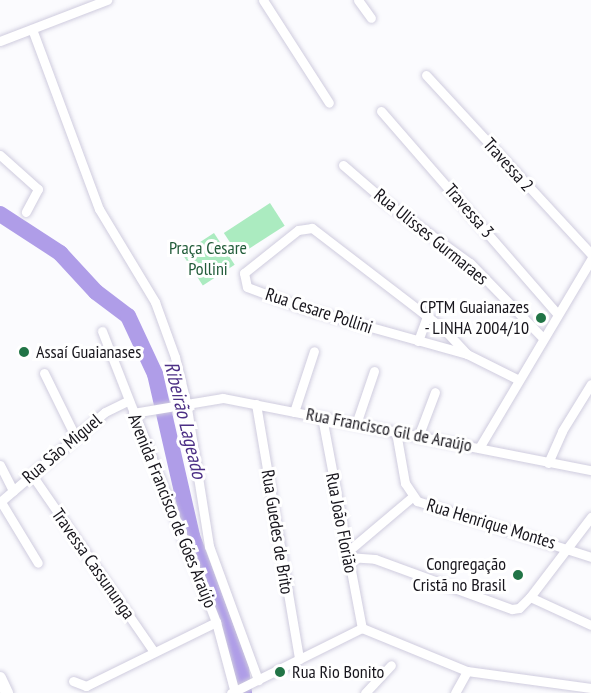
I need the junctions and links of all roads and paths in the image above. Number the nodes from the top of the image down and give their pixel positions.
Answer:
1 (107, 0) edge
2 (263, 0) edge
3 (358, 0) edge
4 (371, 18) dead end
5 (32, 29) junction
6 (0, 41) edge
7 (426, 75) dead end
8 (329, 103) dead end
9 (381, 111) dead end
10 (0, 155) edge
11 (344, 165) dead end
12 (26, 212) dead end
13 (591, 256) edge
14 (580, 276) junction
15 (591, 280) edge
16 (556, 312) junction
17 (427, 316) junction
18 (102, 331) dead end
19 (542, 337) junction
20 (418, 341) junction
21 (314, 351) dead end
22 (467, 354) junction
23 (374, 371) dead end
24 (44, 373) dead end
25 (517, 379) junction
26 (591, 384) edge
27 (435, 392) dead end
28 (128, 401) junction
29 (186, 402) junction
30 (256, 404) junction
31 (294, 411) junction
32 (133, 413) junction
33 (322, 417) junction
34 (356, 423) junction
35 (396, 432) junction
36 (418, 437) junction
37 (76, 438) junction
38 (479, 448) junction
39 (548, 463) junction
40 (0, 465) edge
41 (591, 470) edge
42 (32, 475) junction
43 (13, 491) junction
44 (412, 497) junction
45 (0, 502) edge
46 (591, 517) edge
47 (567, 547) junction
48 (348, 554) junction
49 (591, 557) edge
50 (38, 563) dead end
51 (530, 597) junction
52 (216, 622) junction
53 (591, 625) edge
54 (362, 628) junction
55 (154, 652) junction
56 (299, 659) junction
57 (391, 665) dead end
58 (470, 671) junction
59 (0, 678) edge
60 (73, 681) dead end
61 (256, 681) junction
62 (591, 688) edge
63 (88, 689) edge
64 (457, 690) edge
65 (235, 691) edge
66 (7, 693) edge
67 (365, 693) edge
68 (468, 693) edge

1 - 5 street
2 - 8 street
3 - 4 street
5 - 6 street
5 - 29 street, Avenida Francisco de Góes Araújo
7 - 13 street, Travessa 2
9 - 16 street, Travessa 3
10 - 12 street
11 - 19 street, Rua Ulisses Gurmaraes
13 - 14 street
14 - 15 street
14 - 16 street
16 - 19 street
17 - 20 street
17 - 20 street, Rua Cesare Pollini
17 - 22 street, Rua Cesare Pollini
18 - 28 street, Avenida Francisco de Góes Araújo
19 - 25 street
20 - 22 street, Rua Cesare Pollini
21 - 31 street
22 - 25 street, Rua Cesare Pollini
23 - 34 street
24 - 37 street
25 - 38 street
26 - 39 street
27 - 36 street
28 - 32 street, Avenida Francisco de Góes Araújo
28 - 37 street, Rua São Miguel
29 - 30 street, Rua Francisco Gil de Araújo
29 - 32 street, Rua Francisco Gil de Araújo
29 - 61 street, Avenida Francisco de Góes Araújo
30 - 31 street, Rua Francisco Gil de Araújo
30 - 56 street, Rua Guedes de Brito
31 - 33 street, Rua Francisco Gil de Araújo
32 - 52 street, Avenida Francisco de Góes Araújo
33 - 34 street, Rua Francisco Gil de Araújo
33 - 48 street, Rua João Florião
34 - 35 street, Rua Francisco Gil de Araújo
35 - 36 street, Rua Francisco Gil de Araújo
35 - 44 street, Rua Henrique Montes
36 - 38 street, Rua Francisco Gil de Araújo
37 - 42 street, Rua São Miguel
38 - 39 street, Rua Francisco Gil de Araújo
39 - 41 street, Rua Francisco Gil de Araújo
40 - 43 street
42 - 43 street, Rua São Miguel
42 - 55 street, Travessa Cassununga
43 - 45 street, Rua São Miguel
44 - 47 street, Rua Henrique Montes
44 - 48 street
45 - 50 street
46 - 47 street
47 - 49 street, Rua Henrique Montes
47 - 51 street
48 - 51 street
48 - 54 street, Rua João Florião
51 - 53 street
52 - 55 street
52 - 65 street, Avenida Francisco de Góes Araújo
54 - 56 street
54 - 58 street
55 - 63 street
56 - 61 street
57 - 67 street
58 - 62 street
58 - 64 street
59 - 66 main road
60 - 63 street
61 - 65 street
64 - 68 street

